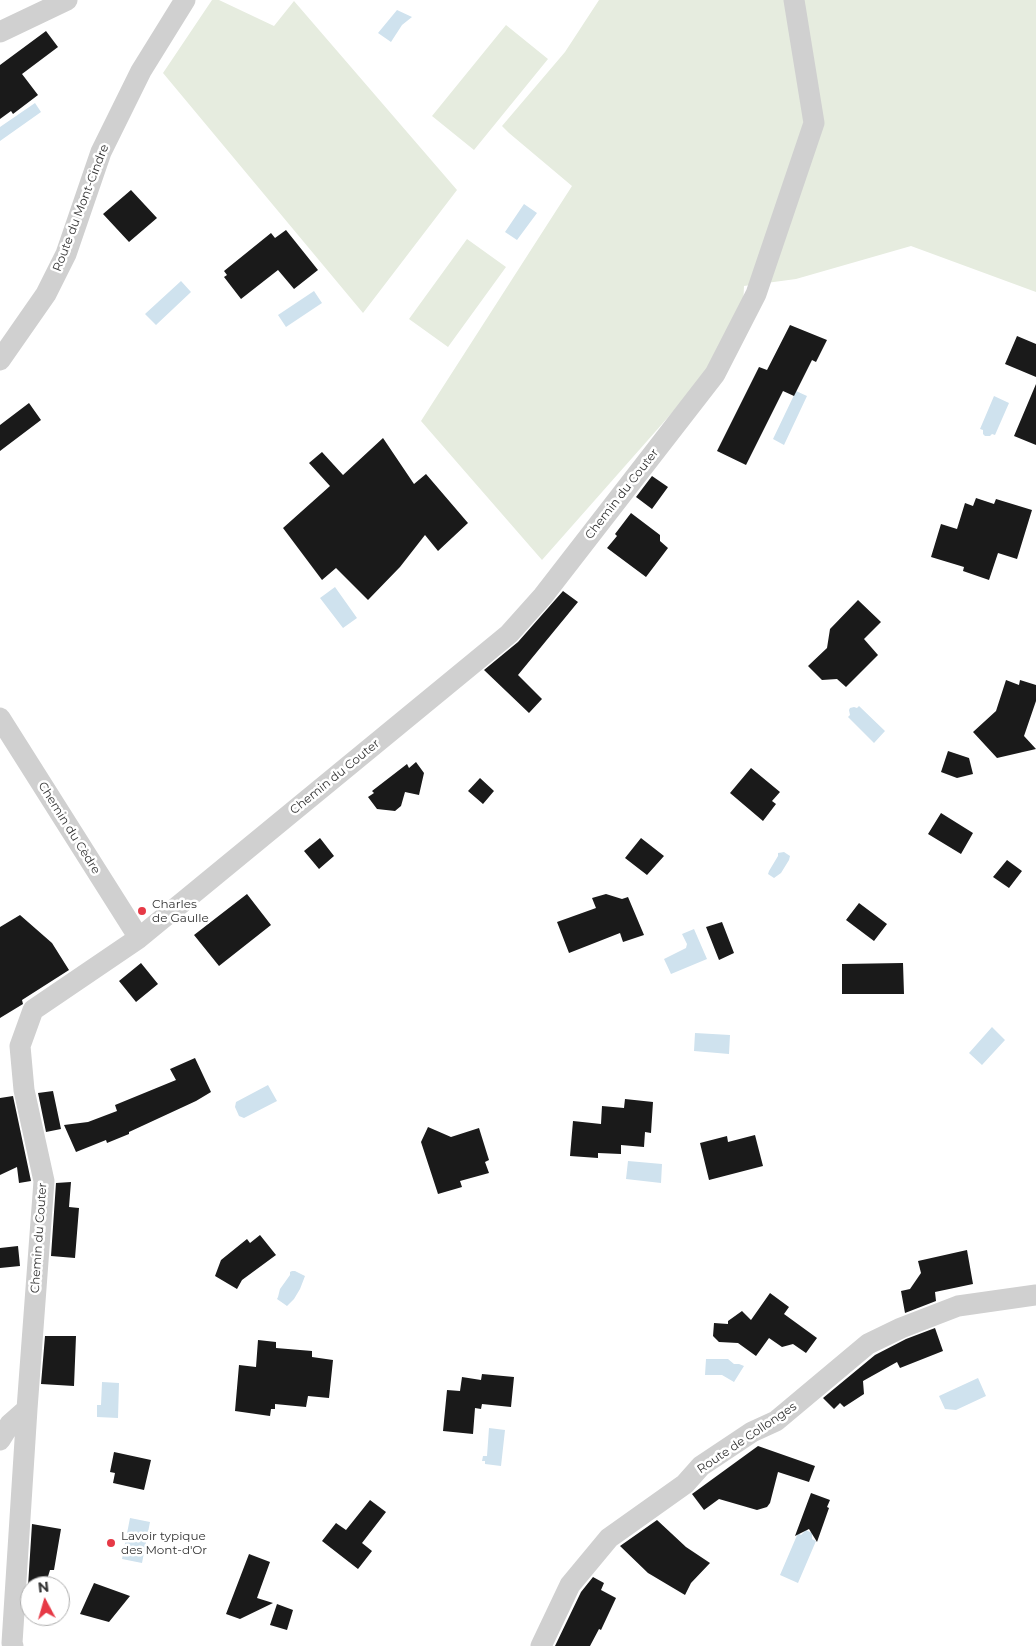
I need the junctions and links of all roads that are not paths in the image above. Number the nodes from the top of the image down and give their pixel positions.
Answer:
1 (67, 0) edge
2 (185, 0) edge
3 (794, 0) edge
4 (0, 32) edge
5 (0, 360) edge
6 (0, 718) edge
7 (138, 938) junction
8 (1036, 1295) edge
9 (28, 1409) junction
10 (0, 1440) edge
11 (13, 1646) edge
12 (541, 1646) edge

1 - 4 street
2 - 5 street, Route du Mont-Cindre
3 - 7 street, Chemin du Couter
6 - 7 street, Chemin du Cèdre
7 - 9 street, Chemin du Couter
8 - 12 street, Route de Collonges
9 - 10 street
9 - 11 street, Chemin du Couter

